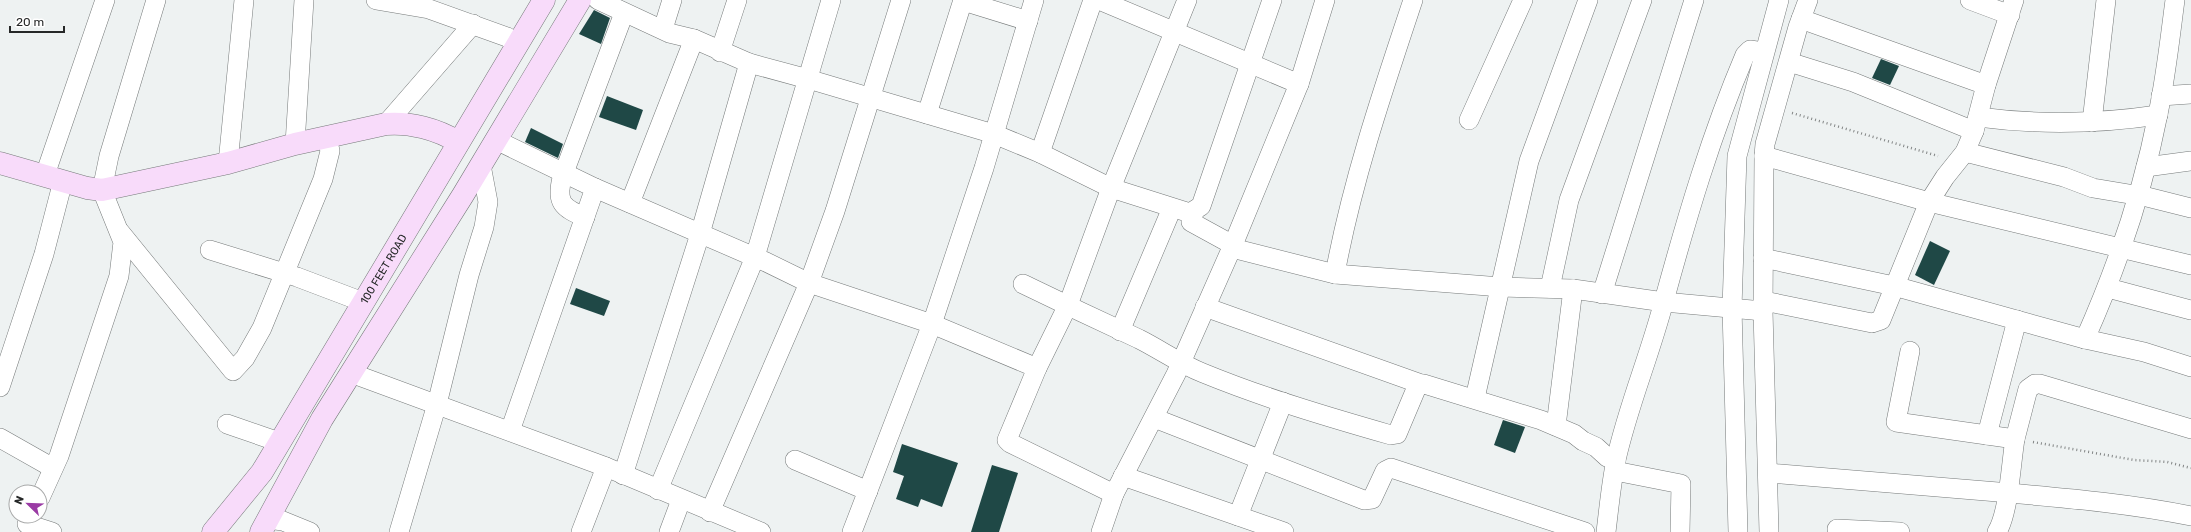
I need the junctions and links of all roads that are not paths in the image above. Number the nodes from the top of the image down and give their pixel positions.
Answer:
1 (105, 0) edge
2 (156, 0) edge
3 (244, 0) edge
4 (304, 0) edge
5 (544, 0) edge
6 (580, 0) edge
7 (598, 0) edge
8 (672, 0) edge
9 (737, 0) edge
10 (831, 0) edge
11 (901, 0) edge
12 (1034, 0) edge
13 (1093, 0) edge
14 (1099, 0) edge
15 (1187, 0) edge
16 (1272, 0) edge
17 (1325, 0) edge
18 (1413, 0) edge
19 (1523, 0) edge
20 (1588, 0) edge
21 (1642, 0) edge
22 (1694, 0) edge
23 (1778, 0) edge
24 (1808, 0) edge
25 (1970, 0) edge
26 (2106, 0) edge
27 (2175, 0) edge
28 (384, 1) edge
29 (963, 1) edge
30 (2012, 7) edge
31 (624, 13) junction
32 (1801, 19) junction
33 (1028, 21) junction
34 (473, 24) junction
35 (663, 29) junction
36 (1174, 31) junction
37 (694, 39) junction
38 (517, 43) junction
39 (720, 52) junction
40 (1763, 52) junction
41 (1250, 62) junction
42 (1788, 62) junction
43 (749, 63) junction
44 (808, 79) junction
45 (1299, 84) junction
46 (1986, 85) junction
47 (2191, 94) edge
48 (2161, 96) junction
49 (870, 97) junction
50 (927, 114) junction
51 (2158, 115) junction
52 (1469, 120) dead end
53 (2092, 122) junction
54 (386, 124) junction
55 (1976, 124) junction
56 (994, 134) junction
57 (327, 138) junction
58 (496, 140) junction
59 (458, 142) junction
60 (296, 144) junction
61 (1040, 153) junction
62 (1764, 156) junction
63 (1960, 158) junction
64 (2191, 161) edge
65 (0, 163) edge
66 (228, 163) junction
67 (482, 165) junction
68 (2146, 167) junction
69 (564, 173) junction
70 (54, 178) junction
71 (595, 188) junction
72 (1111, 188) junction
73 (102, 190) junction
74 (2138, 196) junction
75 (1929, 202) junction
76 (630, 203) junction
77 (1172, 208) junction
78 (2191, 208) edge
79 (1194, 212) junction
80 (585, 217) junction
81 (119, 231) junction
82 (700, 234) junction
83 (1233, 247) junction
84 (2120, 248) junction
85 (210, 250) dead end
86 (755, 258) junction
87 (1763, 258) junction
88 (2191, 265) edge
89 (284, 273) junction
90 (1335, 274) junction
91 (809, 283) junction
92 (1023, 284) dead end
93 (1501, 286) junction
94 (1894, 286) junction
95 (1550, 288) junction
96 (2108, 288) junction
97 (1573, 289) junction
98 (1602, 294) junction
99 (363, 302) junction
100 (1664, 302) junction
101 (1068, 305) junction
102 (1764, 306) junction
103 (1205, 307) junction
104 (1732, 308) junction
105 (2191, 310) edge
106 (2017, 320) junction
107 (932, 324) junction
108 (1120, 331) junction
109 (2085, 339) junction
110 (1910, 352) dead end
111 (1180, 363) junction
112 (2191, 367) edge
113 (1037, 368) junction
114 (351, 372) junction
115 (1421, 384) junction
116 (0, 387) edge
117 (1475, 398) junction
118 (1283, 402) junction
119 (437, 404) junction
120 (1154, 418) junction
121 (228, 424) dead end
122 (1556, 426) junction
123 (2191, 429) edge
124 (510, 431) junction
125 (1987, 435) junction
126 (0, 438) edge
127 (2015, 439) junction
128 (279, 442) junction
129 (795, 460) dead end
130 (1260, 460) junction
131 (1616, 466) junction
132 (53, 468) junction
133 (614, 471) junction
134 (1768, 473) junction
135 (1123, 476) junction
136 (46, 484) edge
137 (658, 490) junction
138 (868, 491) junction
139 (2007, 493) junction
140 (1114, 494) junction
141 (681, 500) junction
142 (1238, 516) junction
143 (2191, 516) edge
144 (717, 520) edge
145 (27, 524) edge
146 (264, 526) edge
147 (1837, 529) dead end
148 (52, 532) edge
149 (213, 532) edge
150 (310, 532) edge
151 (399, 532) edge
152 (582, 532) edge
153 (669, 532) edge
154 (761, 532) edge
155 (852, 532) edge
156 (1101, 532) edge
157 (1284, 532) edge
158 (1584, 532) edge
159 (1606, 532) edge
160 (1680, 532) edge
161 (1738, 532) edge
162 (1769, 532) edge
163 (1900, 532) edge
164 (1997, 532) edge

1 - 70 street
2 - 73 street
3 - 66 street
4 - 60 street
5 - 38 main road, 100 FEET ROAD
6 - 58 main road
7 - 31 street
8 - 35 street
9 - 39 street
10 - 44 street
11 - 49 street
12 - 33 street
13 - 61 street
14 - 36 street
15 - 36 street
16 - 41 street
17 - 45 street
18 - 90 street
19 - 52 street
20 - 93 street
21 - 95 street
22 - 98 street
23 - 40 street
24 - 32 street
25 - 30 street
26 - 53 street
27 - 48 street
28 - 34 street
29 - 33 street
29 - 50 street
30 - 46 street
31 - 35 street
31 - 69 street
32 - 42 street
32 - 46 street
33 - 56 street
34 - 38 street
34 - 54 street
35 - 37 street
36 - 41 street
36 - 72 street
37 - 39 street
37 - 76 street
38 - 59 main road, 100 FEET ROAD
39 - 43 street
40 - 100 street
40 - 104 street
41 - 45 street
41 - 79 street
42 - 55 street
42 - 62 street
43 - 44 street
43 - 82 street
44 - 49 street
44 - 86 street
45 - 83 street
46 - 55 street
47 - 48 street
48 - 51 street
49 - 50 street
49 - 91 street
50 - 56 street
51 - 53 street
51 - 68 street
53 - 55 street
54 - 57 main road
54 - 59 main road
55 - 63 street
56 - 61 street
56 - 107 street
57 - 60 main road
57 - 89 street
58 - 67 main road
58 - 69 street
59 - 99 main road, 100 FEET ROAD
60 - 66 main road
61 - 72 street
62 - 75 street
62 - 87 street
63 - 74 street
63 - 75 street
64 - 68 street
65 - 70 main road
66 - 73 main road
67 - 114 main road
67 - 119 street
68 - 74 street
69 - 71 street
69 - 80 street
70 - 73 main road
70 - 116 street
71 - 76 street
71 - 80 street
72 - 77 street
72 - 101 street
73 - 81 street
74 - 78 street
74 - 84 street
75 - 84 street
75 - 94 street
76 - 82 street
77 - 79 street
77 - 108 street
79 - 83 street
80 - 124 street
81 - 89 street
81 - 132 street
82 - 86 street
82 - 133 street
83 - 90 street
83 - 103 street
84 - 88 street
84 - 96 street
85 - 89 street
86 - 91 street
86 - 137 street
87 - 94 street
87 - 102 street
89 - 99 street
90 - 93 street
91 - 107 street
91 - 144 street
92 - 101 street
93 - 95 street
93 - 117 street
94 - 102 street
94 - 106 street
95 - 97 street
96 - 105 street
96 - 109 street
97 - 98 street
97 - 122 street
98 - 100 street
99 - 128 main road, 100 FEET ROAD
100 - 104 street
100 - 131 street
101 - 108 street
101 - 113 street
102 - 104 street
102 - 134 street
103 - 111 street
103 - 115 street
104 - 161 street
106 - 109 street
106 - 125 street
107 - 113 street
107 - 138 street
108 - 111 street
109 - 112 street
110 - 125 street
111 - 118 street
111 - 120 street
113 - 140 street
114 - 119 street
114 - 146 main road
115 - 117 street
115 - 118 street
117 - 122 street
118 - 130 street
119 - 124 street
119 - 151 street
120 - 130 street
120 - 135 street
121 - 128 street
122 - 131 street
123 - 127 street
124 - 133 street
125 - 127 street
126 - 132 street
127 - 139 street
128 - 149 main road, 100 FEET ROAD
129 - 138 street
130 - 142 street
130 - 158 street
131 - 159 street
131 - 160 street
132 - 136 street
133 - 137 street
133 - 152 street
134 - 139 street
134 - 162 street
135 - 140 street
135 - 142 street
137 - 141 street
138 - 155 street
139 - 143 street
139 - 164 street
140 - 156 street
141 - 144 street
141 - 153 street
142 - 157 street
144 - 154 street
145 - 148 street
146 - 150 street
147 - 163 street

